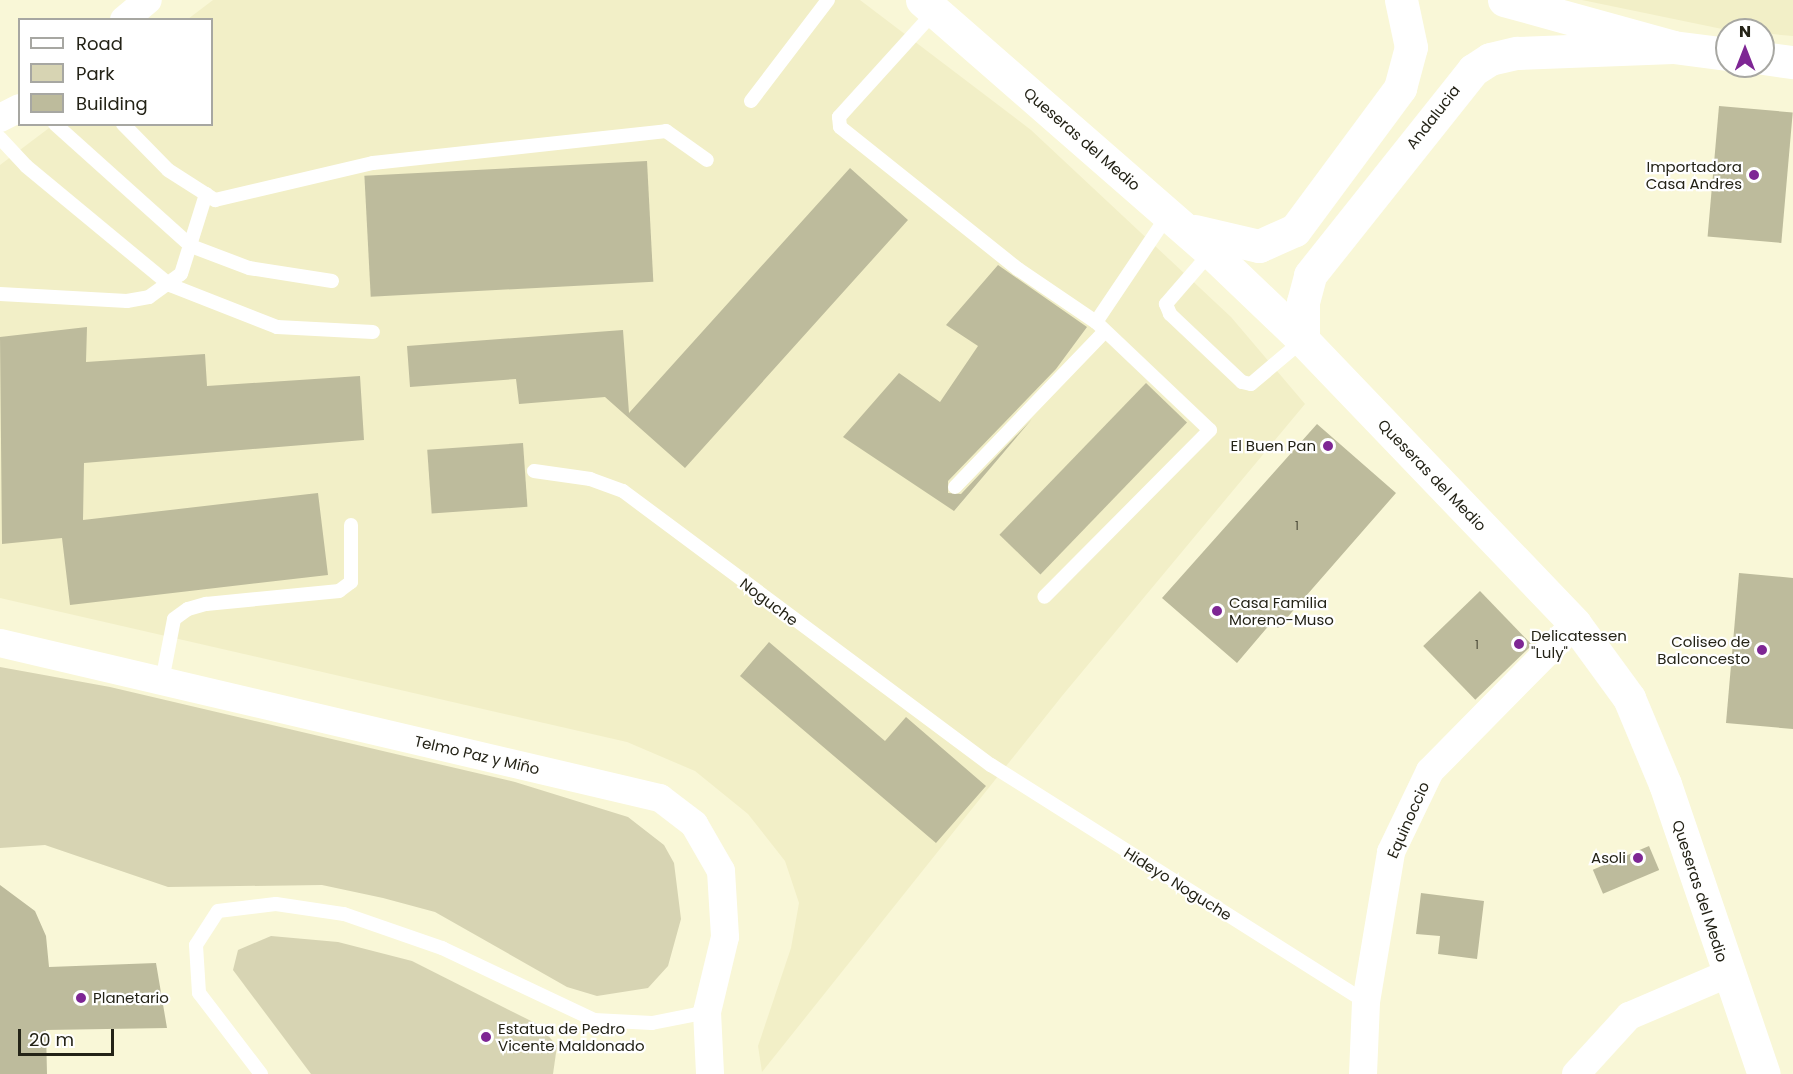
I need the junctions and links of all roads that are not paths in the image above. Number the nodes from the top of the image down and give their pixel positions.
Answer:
1 (148, 0) edge
2 (828, 0) edge
3 (1401, 0) edge
4 (1504, 0) edge
5 (929, 6) edge
6 (126, 18) edge
7 (1673, 47) junction
8 (1715, 52) edge
9 (1775, 60) edge
10 (1793, 62) edge
11 (751, 101) dead end
12 (18, 109) edge
13 (0, 118) edge
14 (57, 126) edge
15 (125, 126) edge
16 (0, 138) edge
17 (707, 160) dead end
18 (206, 194) junction
19 (1178, 222) junction
20 (191, 246) junction
21 (1211, 252) junction
22 (332, 281) dead end
23 (170, 285) junction
24 (0, 294) edge
25 (1100, 327) junction
26 (373, 332) dead end
27 (1303, 340) junction
28 (534, 471) dead end
29 (955, 487) dead end
30 (351, 525) dead end
31 (1044, 597) dead end
32 (1575, 624) junction
33 (0, 643) edge
34 (162, 681) junction
35 (991, 765) joint
36 (1727, 974) junction
37 (1366, 1002) junction
38 (707, 1012) junction
39 (1763, 1069) edge
40 (261, 1074) edge
41 (710, 1074) edge
42 (1363, 1074) edge
43 (1576, 1074) edge

1 - 6 street
2 - 11 lane
3 - 19 main road
4 - 7 main road
5 - 19 main road, Queseras del Medio
5 - 25 lane
7 - 8 main road
7 - 27 main road, Andalucia
9 - 10 main road
12 - 13 street
14 - 20 lane
15 - 18 lane
16 - 23 lane
17 - 18 lane
18 - 20 lane
19 - 21 main road, Queseras del Medio
19 - 25 lane
20 - 22 lane
20 - 23 lane
21 - 27 main road, Queseras del Medio
21 - 27 lane
23 - 24 lane
23 - 26 lane
25 - 29 lane
25 - 31 lane
27 - 32 main road, Queseras del Medio
28 - 35 lane, Noguche
30 - 34 lane
32 - 36 main road, Queseras del Medio
32 - 37 street, Equinoccio
33 - 34 street, Telmo Paz y Miño
34 - 38 street, Telmo Paz y Miño
35 - 37 lane, Hideyo Noguche
36 - 39 main road, Queseras del Medio
36 - 43 street
37 - 42 street, Equinoccio
38 - 40 lane
38 - 41 street, Telmo Paz y Miño

